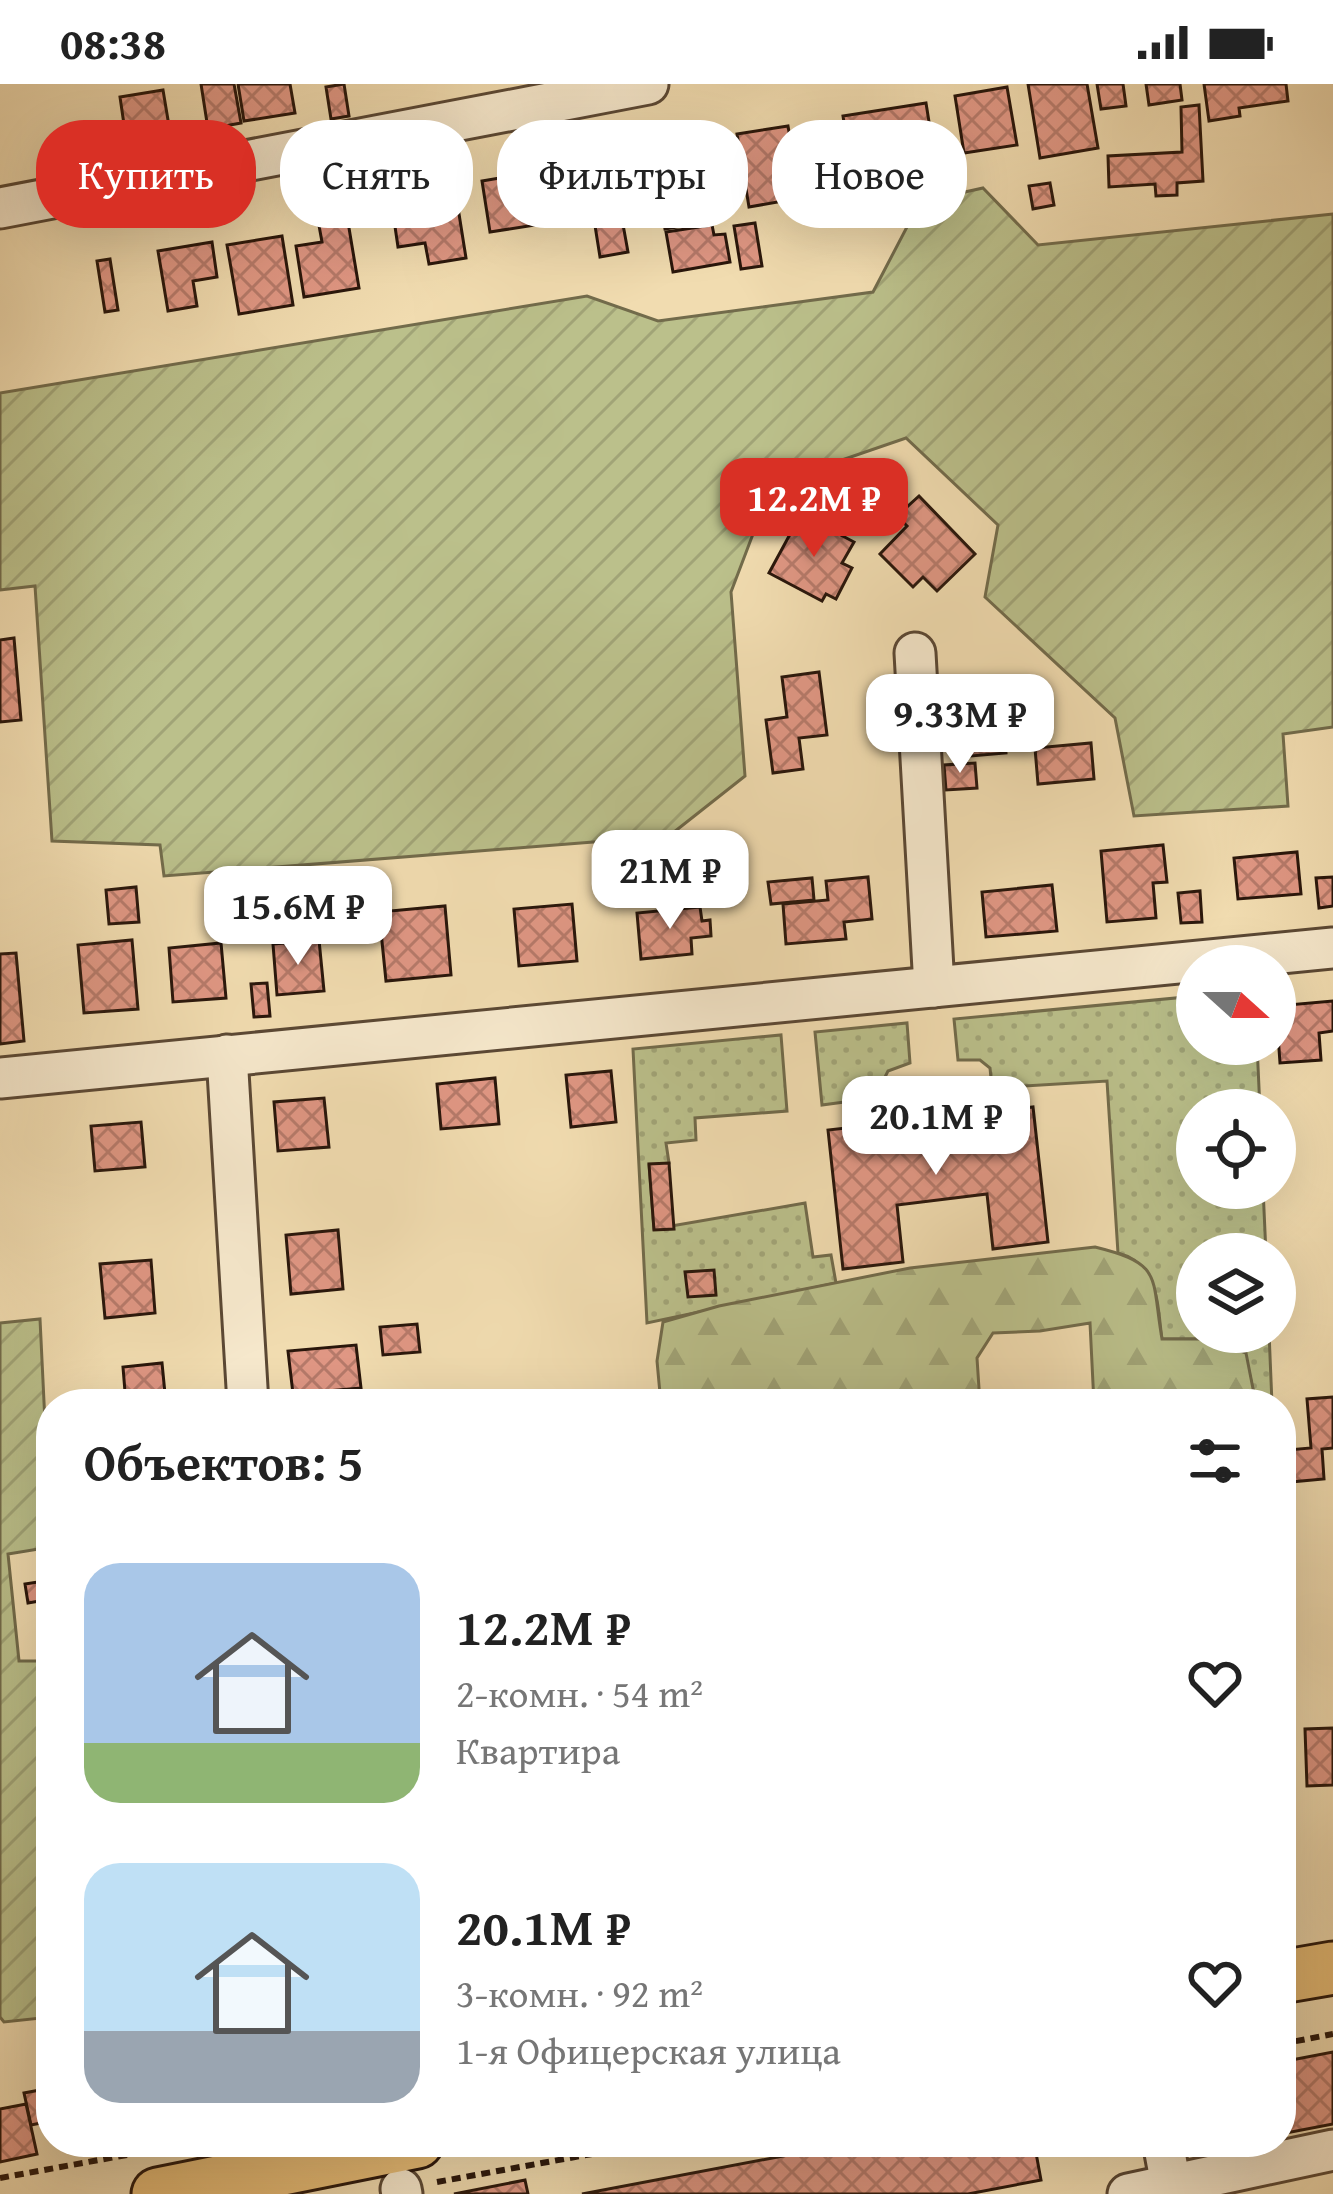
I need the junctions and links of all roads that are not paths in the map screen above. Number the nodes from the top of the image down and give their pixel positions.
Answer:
1 (648, 84) edge
2 (0, 208) edge
3 (915, 653) dead end
4 (1333, 948) edge
5 (934, 986) junction
6 (227, 1054) junction
7 (0, 1078) edge
8 (247, 1389) edge
9 (1333, 1968) edge
10 (1296, 1974) edge
11 (1333, 2150) edge
12 (1165, 2157) edge
13 (157, 2172) edge
14 (407, 2175) edge
15 (1169, 2189) edge
16 (1128, 2194) edge

1 - 2 street
3 - 5 street
4 - 5 street
5 - 6 street
6 - 7 street
6 - 8 street
9 - 10 main road
11 - 15 street
12 - 15 street
13 - 14 main road
15 - 16 street

